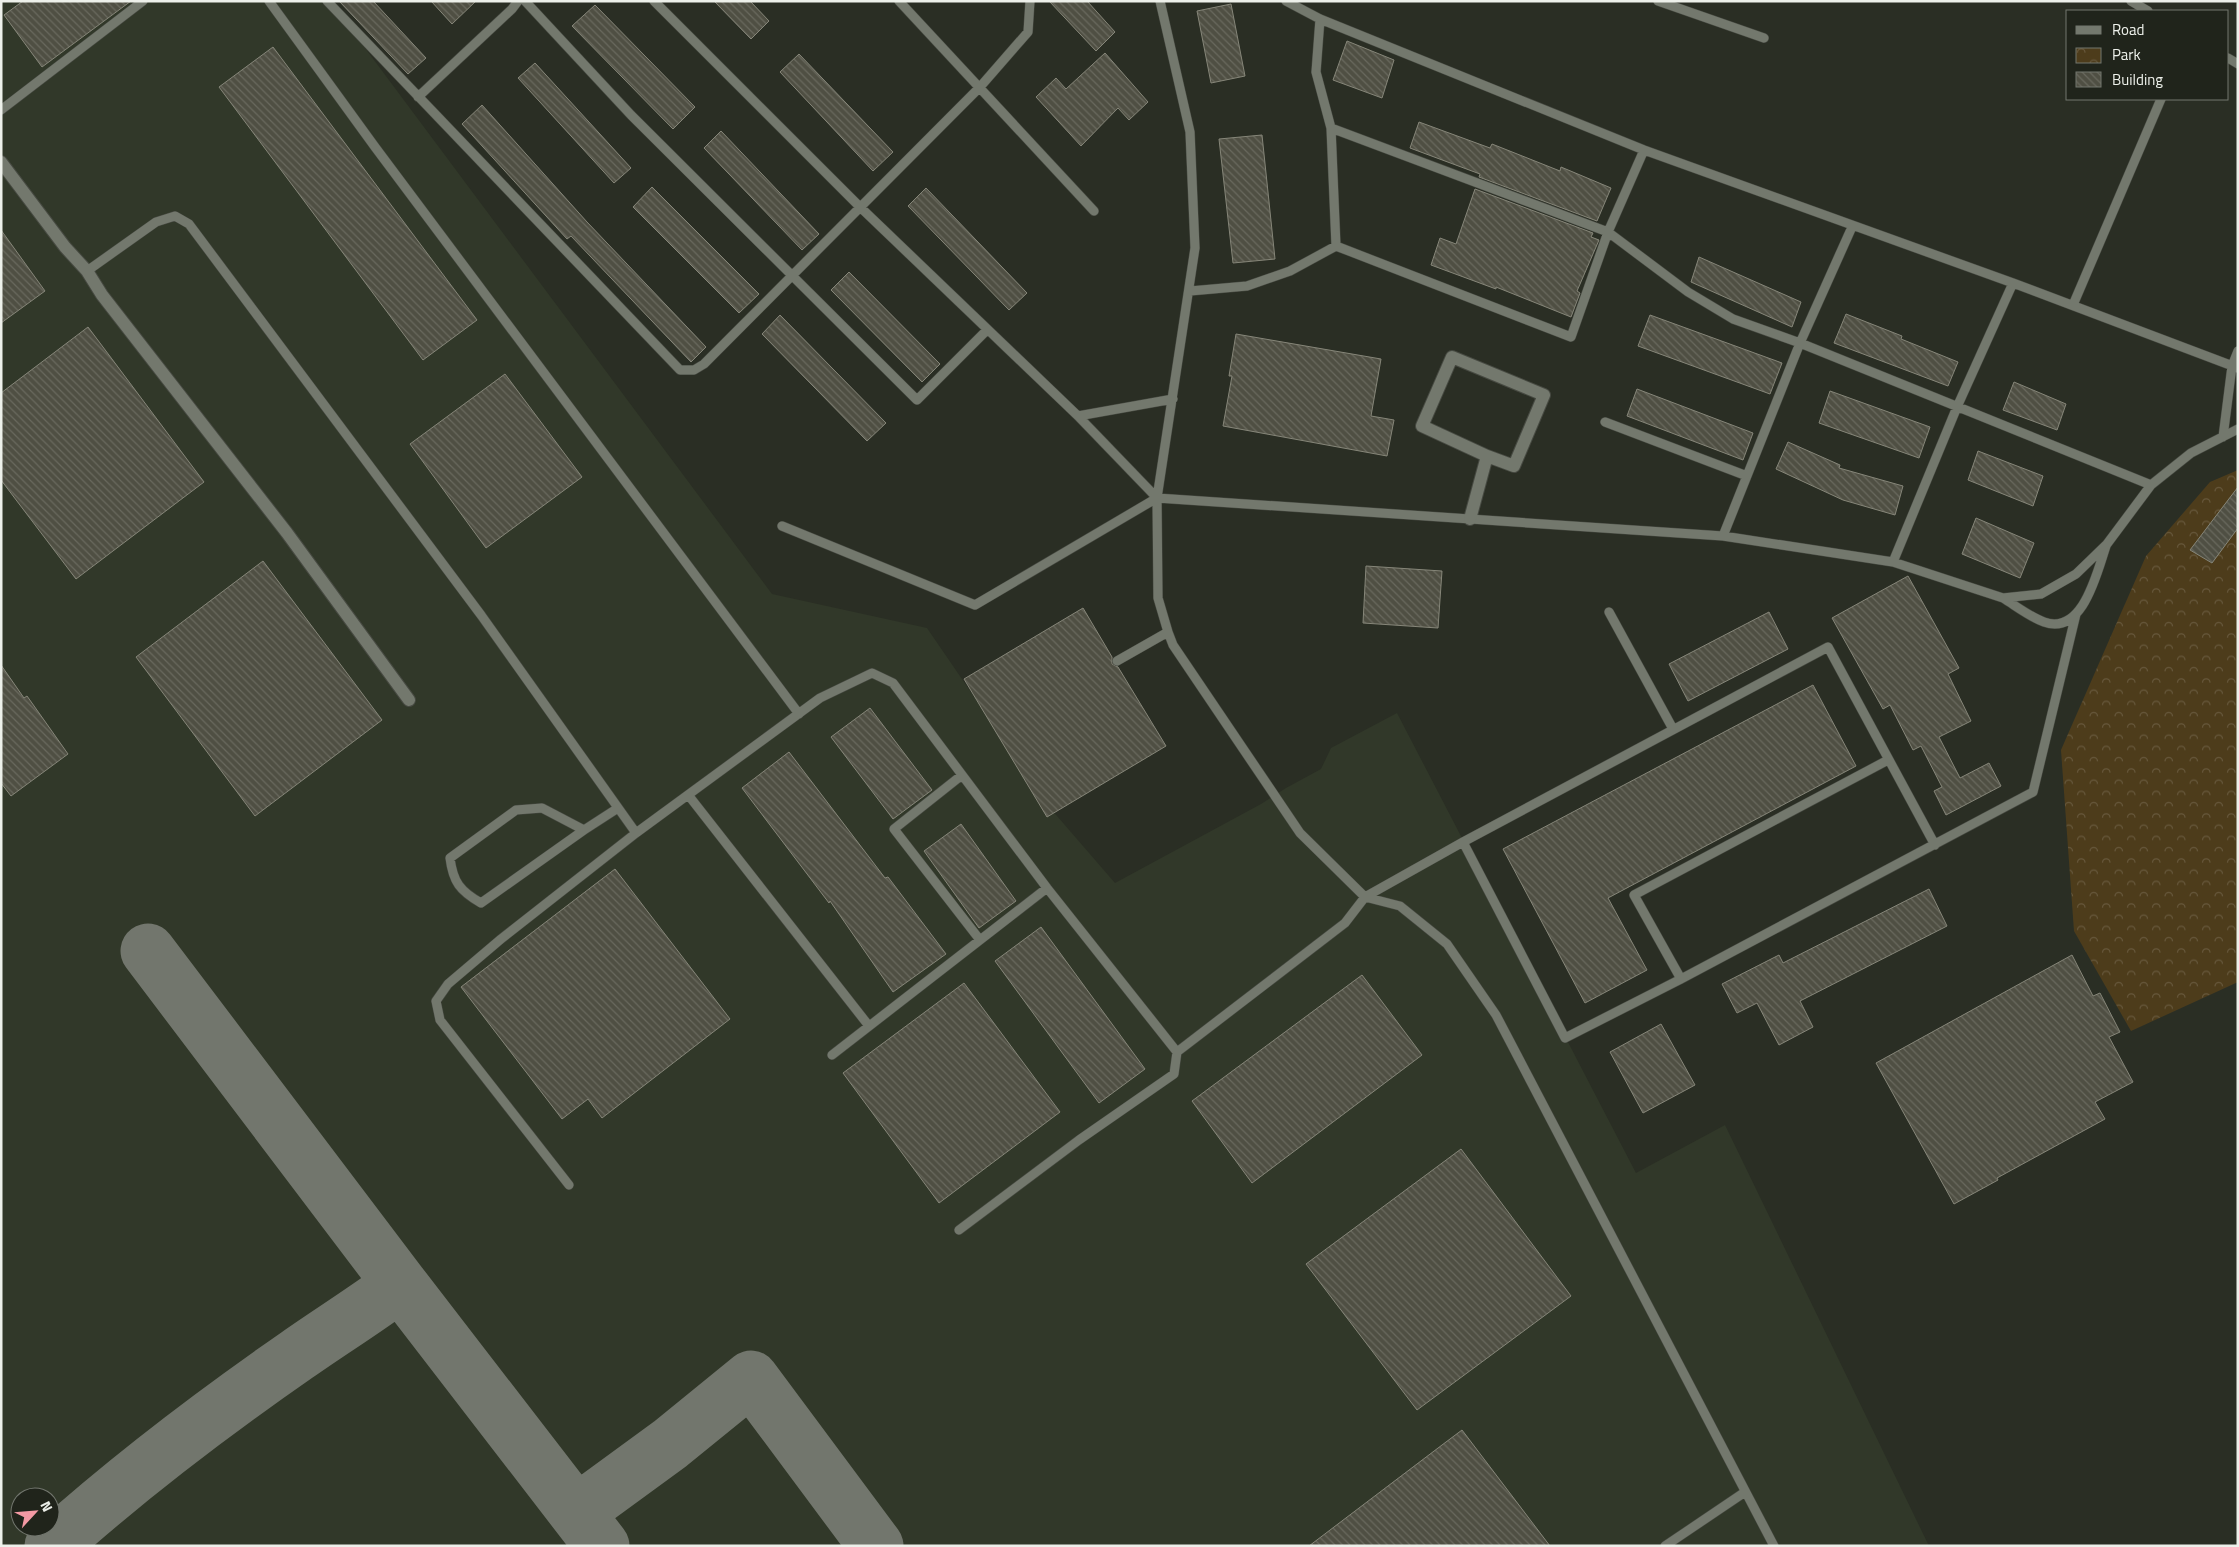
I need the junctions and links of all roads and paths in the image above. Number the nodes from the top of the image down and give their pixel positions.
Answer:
1 (144, 1) edge
2 (268, 1) edge
3 (328, 1) edge
4 (518, 1) edge
5 (525, 1) edge
6 (654, 1) edge
7 (900, 1) edge
8 (1030, 1) edge
9 (1160, 1) edge
10 (1286, 1) edge
11 (1658, 1) edge
12 (2131, 1) edge
13 (2146, 10) edge
14 (1320, 19) junction
15 (1764, 38) dead end
16 (980, 86) junction
17 (418, 97) junction
18 (2161, 100) edge
19 (1, 110) edge
20 (1331, 128) junction
21 (1644, 150) junction
22 (1, 162) edge
23 (859, 206) junction
24 (1094, 211) dead end
25 (1852, 226) junction
26 (1608, 232) junction
27 (1336, 246) junction
28 (87, 271) junction
29 (791, 276) junction
30 (2013, 283) junction
31 (1190, 291) junction
32 (2073, 305) junction
33 (986, 330) junction
34 (1800, 342) junction
35 (2238, 351) edge
36 (2235, 367) edge
37 (1174, 399) junction
38 (1957, 407) junction
39 (1078, 416) junction
40 (1605, 422) dead end
41 (2238, 429) edge
42 (2222, 436) junction
43 (1487, 456) junction
44 (1747, 476) junction
45 (2151, 485) junction
46 (1157, 498) junction
47 (1470, 519) junction
48 (782, 526) dead end
49 (1723, 536) junction
50 (2107, 544) junction
51 (1893, 562) junction
52 (2003, 598) junction
53 (1609, 612) dead end
54 (2076, 614) junction
55 (1168, 632) junction
56 (1117, 661) dead end
57 (409, 700) dead end
58 (800, 714) junction
59 (1673, 729) junction
60 (1888, 760) junction
61 (962, 775) junction
62 (689, 796) junction
63 (618, 808) junction
64 (584, 830) junction
65 (636, 833) junction
66 (1463, 842) junction
67 (1935, 845) junction
68 (1047, 888) junction
69 (1364, 897) junction
70 (980, 940) junction
71 (1681, 979) junction
72 (869, 1026) junction
73 (1177, 1052) junction
74 (832, 1055) dead end
75 (569, 1185) dead end
76 (959, 1230) dead end
77 (1745, 1492) junction
78 (1665, 1546) edge
79 (1774, 1546) edge

1 - 19 lane
2 - 58 lane
3 - 17 lane
4 - 17 lane
5 - 29 lane
6 - 23 lane
7 - 16 lane
8 - 16 lane
9 - 31 lane
10 - 14 lane
11 - 15 lane
12 - 13 lane
14 - 20 lane
14 - 21 lane
16 - 23 lane
16 - 24 lane
17 - 29 lane
18 - 32 lane
20 - 26 lane
20 - 27 lane
21 - 25 lane
21 - 26 lane
22 - 28 street
23 - 29 lane
23 - 33 lane
25 - 30 lane
25 - 34 lane
26 - 27 lane
26 - 34 lane
27 - 31 lane
28 - 57 street
28 - 63 lane
29 - 33 lane
30 - 32 lane
30 - 38 lane
31 - 37 lane
32 - 36 lane
33 - 39 lane
34 - 38 lane
34 - 44 lane
35 - 36 lane
36 - 42 lane
37 - 39 lane
37 - 46 lane
38 - 45 lane
38 - 51 lane
39 - 46 lane
40 - 44 lane
41 - 42 lane
42 - 45 lane
43 - 43 street
43 - 47 street
44 - 49 lane
45 - 50 lane
46 - 47 lane
46 - 48 lane
46 - 55 lane
47 - 49 lane
49 - 51 lane
50 - 52 lane
50 - 54 lane
51 - 52 lane
52 - 54 lane
53 - 59 lane
54 - 67 lane
55 - 56 lane
55 - 69 lane
58 - 61 lane
58 - 62 lane
59 - 60 lane
59 - 66 lane
60 - 67 lane
60 - 71 lane
61 - 68 lane
61 - 70 lane
62 - 65 lane
62 - 72 lane
63 - 64 lane
63 - 65 lane
64 - 64 lane
65 - 75 lane
66 - 69 lane
66 - 71 lane
67 - 71 lane
68 - 70 lane
68 - 73 lane
69 - 73 lane
69 - 77 lane
70 - 72 lane
72 - 74 lane
73 - 76 lane
77 - 78 lane
77 - 79 lane

